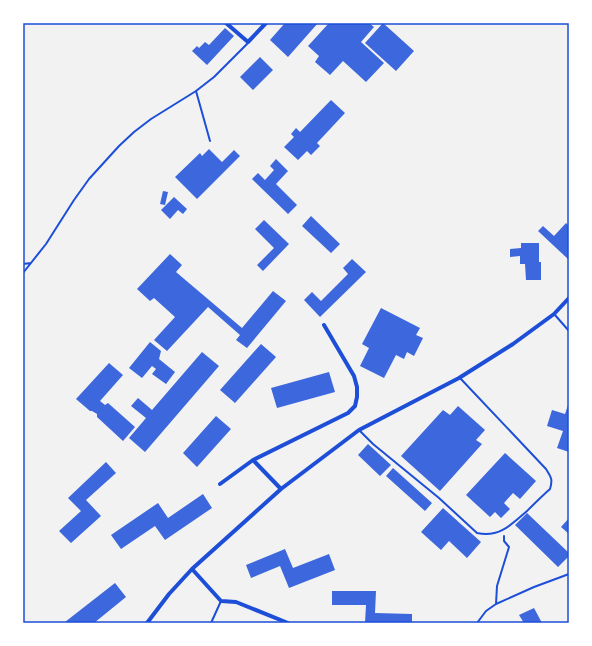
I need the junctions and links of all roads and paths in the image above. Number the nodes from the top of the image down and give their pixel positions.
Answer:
1 (226, 23) edge
2 (266, 23) edge
3 (248, 42) junction
4 (196, 91) junction
5 (210, 141) dead end
6 (31, 263) junction
7 (23, 264) edge
8 (23, 273) edge
9 (569, 298) edge
10 (554, 314) junction
11 (324, 325) dead end
12 (569, 331) edge
13 (459, 378) junction
14 (359, 430) junction
15 (253, 460) junction
16 (220, 484) dead end
17 (280, 489) junction
18 (503, 530) junction
19 (192, 568) junction
20 (569, 574) edge
21 (221, 600) junction
22 (496, 604) junction
23 (147, 623) edge
24 (211, 623) edge
25 (288, 623) edge
26 (477, 623) edge

1 - 3 street
2 - 3 street
3 - 4 lane
4 - 5 lane
4 - 6 lane
6 - 7 lane
6 - 8 lane
9 - 10 street
10 - 12 lane
10 - 13 street
11 - 15 street
13 - 14 street
13 - 18 lane
14 - 17 street
14 - 18 lane
15 - 16 street
15 - 17 street
17 - 19 street
18 - 22 path
19 - 21 street
19 - 23 street
20 - 22 path
21 - 24 lane
21 - 25 street
22 - 26 path

